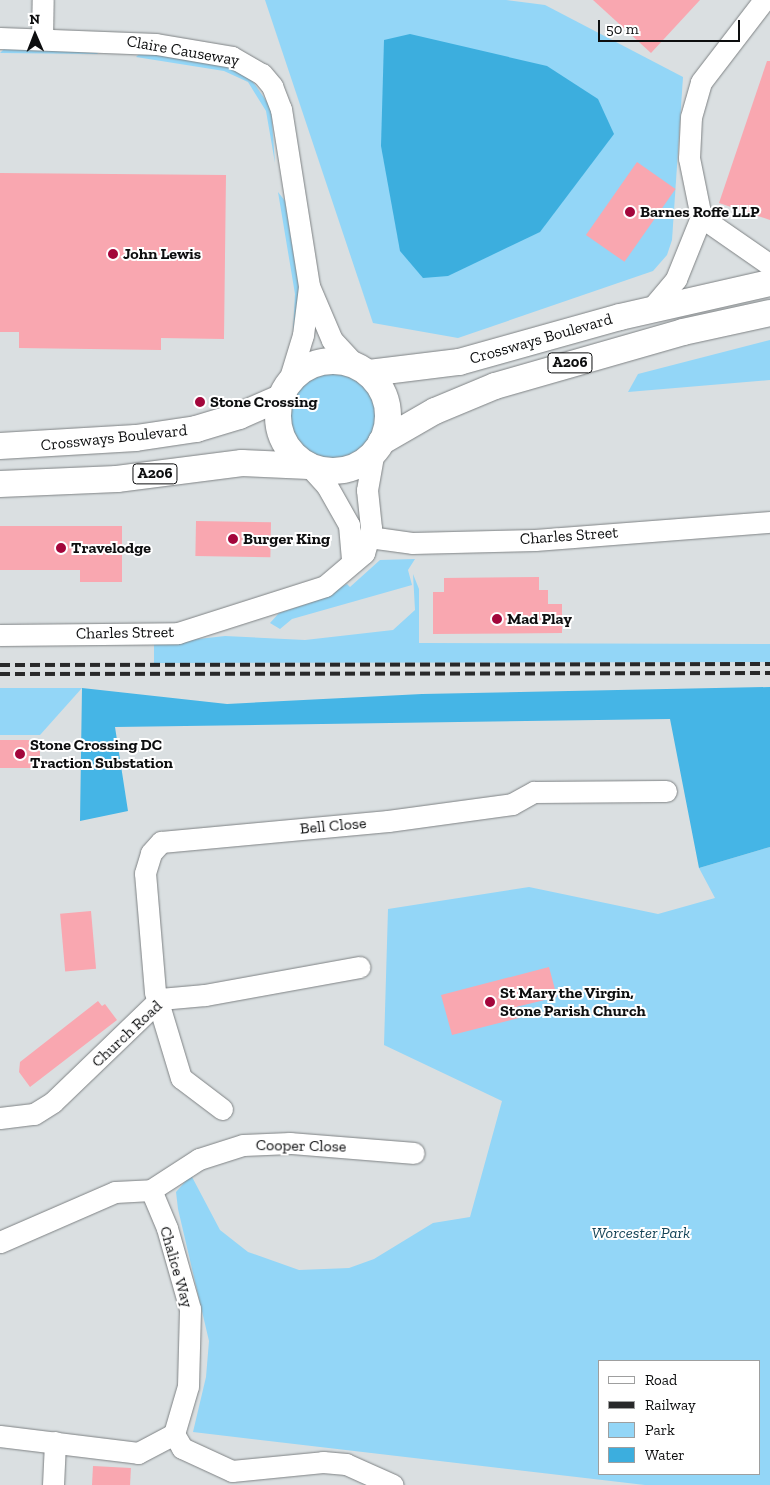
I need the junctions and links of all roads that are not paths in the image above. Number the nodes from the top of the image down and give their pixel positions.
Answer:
1 (43, 0) edge
2 (764, 0) edge
3 (0, 38) edge
4 (42, 39) junction
5 (701, 218) junction
6 (770, 265) edge
7 (770, 283) edge
8 (309, 286) junction
9 (651, 309) junction
10 (770, 313) edge
11 (362, 369) junction
12 (285, 390) junction
13 (0, 446) edge
14 (377, 447) junction
15 (309, 466) junction
16 (0, 484) edge
17 (770, 522) edge
18 (369, 537) junction
19 (352, 562) junction
20 (0, 635) edge
21 (666, 791) dead end
22 (359, 967) dead end
23 (160, 999) junction
24 (222, 1109) dead end
25 (0, 1118) edge
26 (414, 1153) dead end
27 (151, 1190) junction
28 (0, 1242) edge
29 (174, 1434) junction
30 (0, 1436) edge
31 (55, 1442) junction
32 (232, 1478) edge
33 (53, 1485) edge
34 (393, 1485) edge

1 - 4 street
2 - 5 street
3 - 4 street, Claire Causeway
4 - 8 street, Claire Causeway
5 - 6 street
5 - 9 street
7 - 9 main road, Crossways Boulevard / A206
8 - 11 street, Claire Causeway
8 - 12 street, Claire Causeway
9 - 11 main road, Crossways Boulevard / A206
10 - 14 main road, Crossways Boulevard / A206
11 - 12 main road
11 - 14 main road
12 - 13 main road, Crossways Boulevard / A206
12 - 15 main road
14 - 15 main road
14 - 18 street
15 - 16 main road, A206
15 - 19 street
17 - 18 street, Charles Street
18 - 19 street, Charles Street
19 - 20 street, Charles Street
21 - 23 street, Bell Close
22 - 23 street, Church Road
23 - 24 street, Bell Close
23 - 25 street, Church Road
26 - 27 street, Cooper Close
27 - 28 street, Cooper Close
27 - 29 street, Chalice Way
29 - 31 street
29 - 32 street
30 - 31 street
31 - 33 street
32 - 34 street

